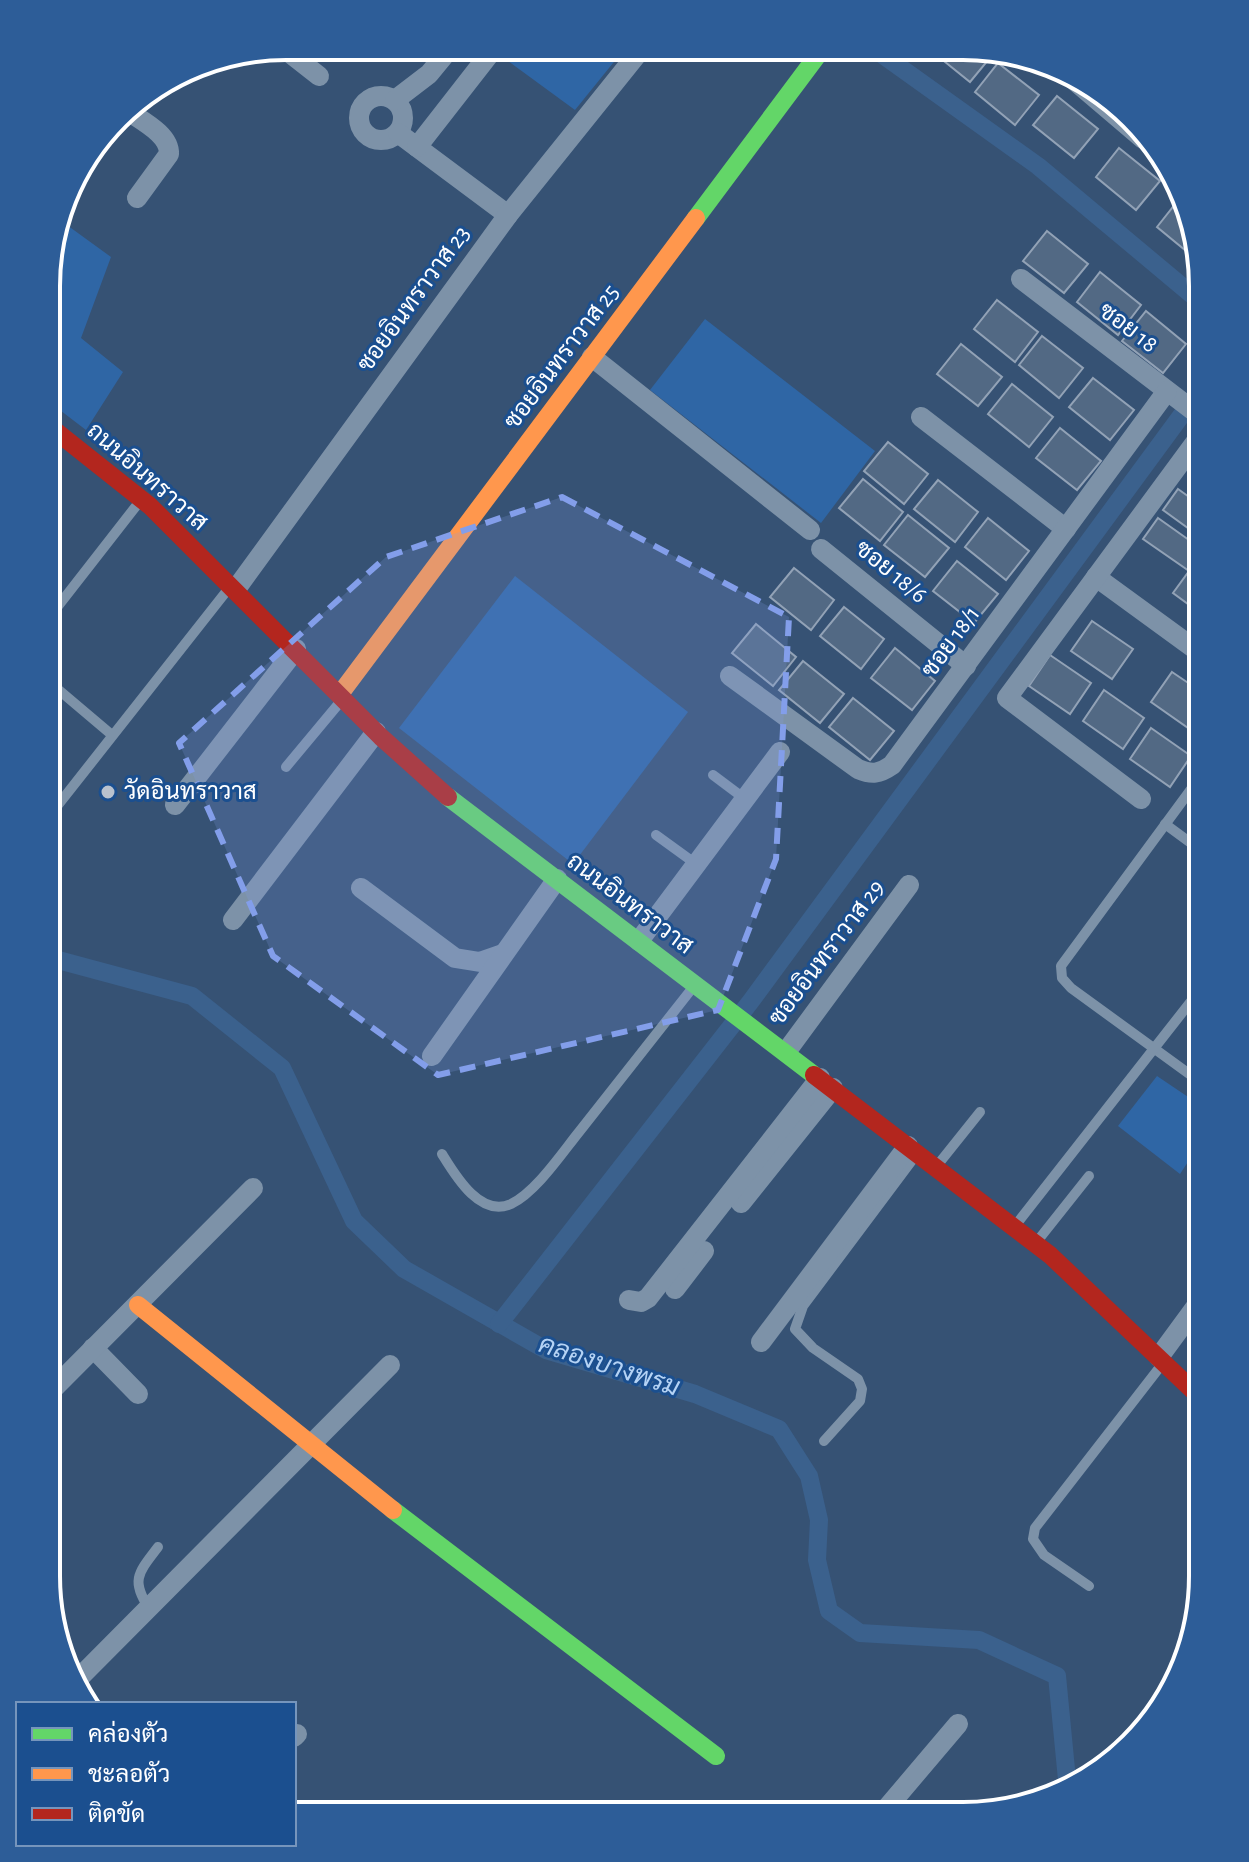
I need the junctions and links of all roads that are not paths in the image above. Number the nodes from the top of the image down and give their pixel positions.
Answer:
1 (299, 60) edge
2 (440, 60) edge
3 (485, 60) edge
4 (633, 60) edge
5 (814, 60) edge
6 (319, 76) dead end
7 (395, 100) junction
8 (136, 117) edge
9 (398, 133) junction
10 (417, 147) junction
11 (137, 198) dead end
12 (508, 215) junction
13 (1021, 279) dead end
14 (592, 357) junction
15 (1172, 395) junction
16 (1189, 410) edge
17 (921, 417) dead end
18 (60, 433) edge
19 (1189, 441) edge
20 (140, 501) junction
21 (1066, 529) junction
22 (810, 530) dead end
23 (821, 549) dead end
24 (1096, 577) junction
25 (234, 586) junction
26 (60, 604) edge
27 (1189, 645) edge
28 (296, 649) junction
29 (966, 666) junction
30 (730, 676) dead end
31 (60, 691) edge
32 (341, 696) junction
33 (376, 732) junction
34 (112, 735) junction
35 (780, 752) dead end
36 (286, 767) dead end
37 (713, 775) dead end
38 (1189, 792) edge
39 (745, 799) junction
40 (1141, 799) dead end
41 (60, 802) edge
42 (175, 805) dead end
43 (1165, 824) junction
44 (656, 835) dead end
45 (1189, 842) edge
46 (696, 864) junction
47 (557, 879) junction
48 (909, 885) dead end
49 (361, 888) dead end
50 (233, 920) dead end
51 (639, 941) junction
52 (503, 954) junction
53 (696, 983) junction
54 (1189, 1004) edge
55 (1152, 1051) junction
56 (786, 1052) junction
57 (432, 1056) dead end
58 (1189, 1075) edge
59 (826, 1083) junction
60 (980, 1112) dead end
61 (913, 1150) junction
62 (442, 1154) dead end
63 (936, 1168) junction
64 (1089, 1176) dead end
65 (253, 1188) dead end
66 (1014, 1228) junction
67 (1035, 1244) junction
68 (675, 1289) dead end
69 (629, 1300) dead end
70 (138, 1305) junction
71 (1189, 1318) edge
72 (761, 1342) dead end
73 (93, 1348) junction
74 (1162, 1359) junction
75 (390, 1365) dead end
76 (60, 1382) edge
77 (1189, 1386) edge
78 (138, 1394) dead end
79 (824, 1441) dead end
80 (310, 1442) junction
81 (158, 1547) dead end
82 (1089, 1586) dead end
83 (149, 1608) junction
84 (83, 1674) edge
85 (958, 1724) dead end
86 (716, 1756) dead end
87 (892, 1802) edge

1 - 6 street
2 - 7 street
3 - 10 street
4 - 12 street, ซอยอินทราวาส 23
5 - 14 street, ซอยอินทราวาส 25
7 - 9 street
7 - 9 street
8 - 11 street
9 - 10 street
10 - 12 street
12 - 25 street, ซอยอินทราวาส 23
13 - 15 street, ซอย 18
14 - 22 street
14 - 32 street, ซอยอินทราวาส 25
15 - 16 street, ซอย 18
15 - 21 street, ซอย 18/1
17 - 21 street
18 - 20 street, ถนนอินทราวาส
19 - 24 street
20 - 25 street, ถนนอินทราวาส
20 - 26 lane
21 - 29 street, ซอย 18/1
23 - 29 street, ซอย 18/6
24 - 27 street
24 - 40 street
25 - 28 street, ถนนอินทราวาส
25 - 34 lane
28 - 32 street, ถนนอินทราวาส
28 - 42 street
29 - 30 street, ซอย 18/1
31 - 34 lane
32 - 33 street, ถนนอินทราวาส
32 - 36 lane
33 - 47 street, ถนนอินทราวาส
33 - 50 street
34 - 41 lane
35 - 39 street
37 - 39 lane
38 - 43 lane
39 - 46 street
43 - 45 lane
43 - 55 lane
44 - 46 lane
46 - 51 street
47 - 51 street, ถนนอินทราวาส
47 - 52 street
48 - 56 street, ซอยอินทราวาส 29
49 - 52 street
51 - 53 street, ถนนอินทราวาส
52 - 57 street
53 - 56 street, ถนนอินทราวาส
53 - 62 lane
54 - 55 lane
55 - 58 lane
55 - 66 lane
56 - 59 street, ถนนอินทราวาส
59 - 61 street, ถนนอินทราวาส
59 - 68 street
59 - 69 street
60 - 63 lane
61 - 63 street, ถนนอินทราวาส
61 - 72 street
61 - 79 lane
63 - 66 street, ถนนอินทราวาส
64 - 67 lane
65 - 70 street
66 - 67 street, ถนนอินทราวาส
67 - 74 street, ถนนอินทราวาส
70 - 73 street
70 - 80 street
71 - 74 street
73 - 76 street
73 - 78 street
74 - 77 street, ถนนอินทราวาส
74 - 82 lane
75 - 80 street
80 - 83 street
80 - 86 street
81 - 83 lane
83 - 84 street
85 - 87 street

